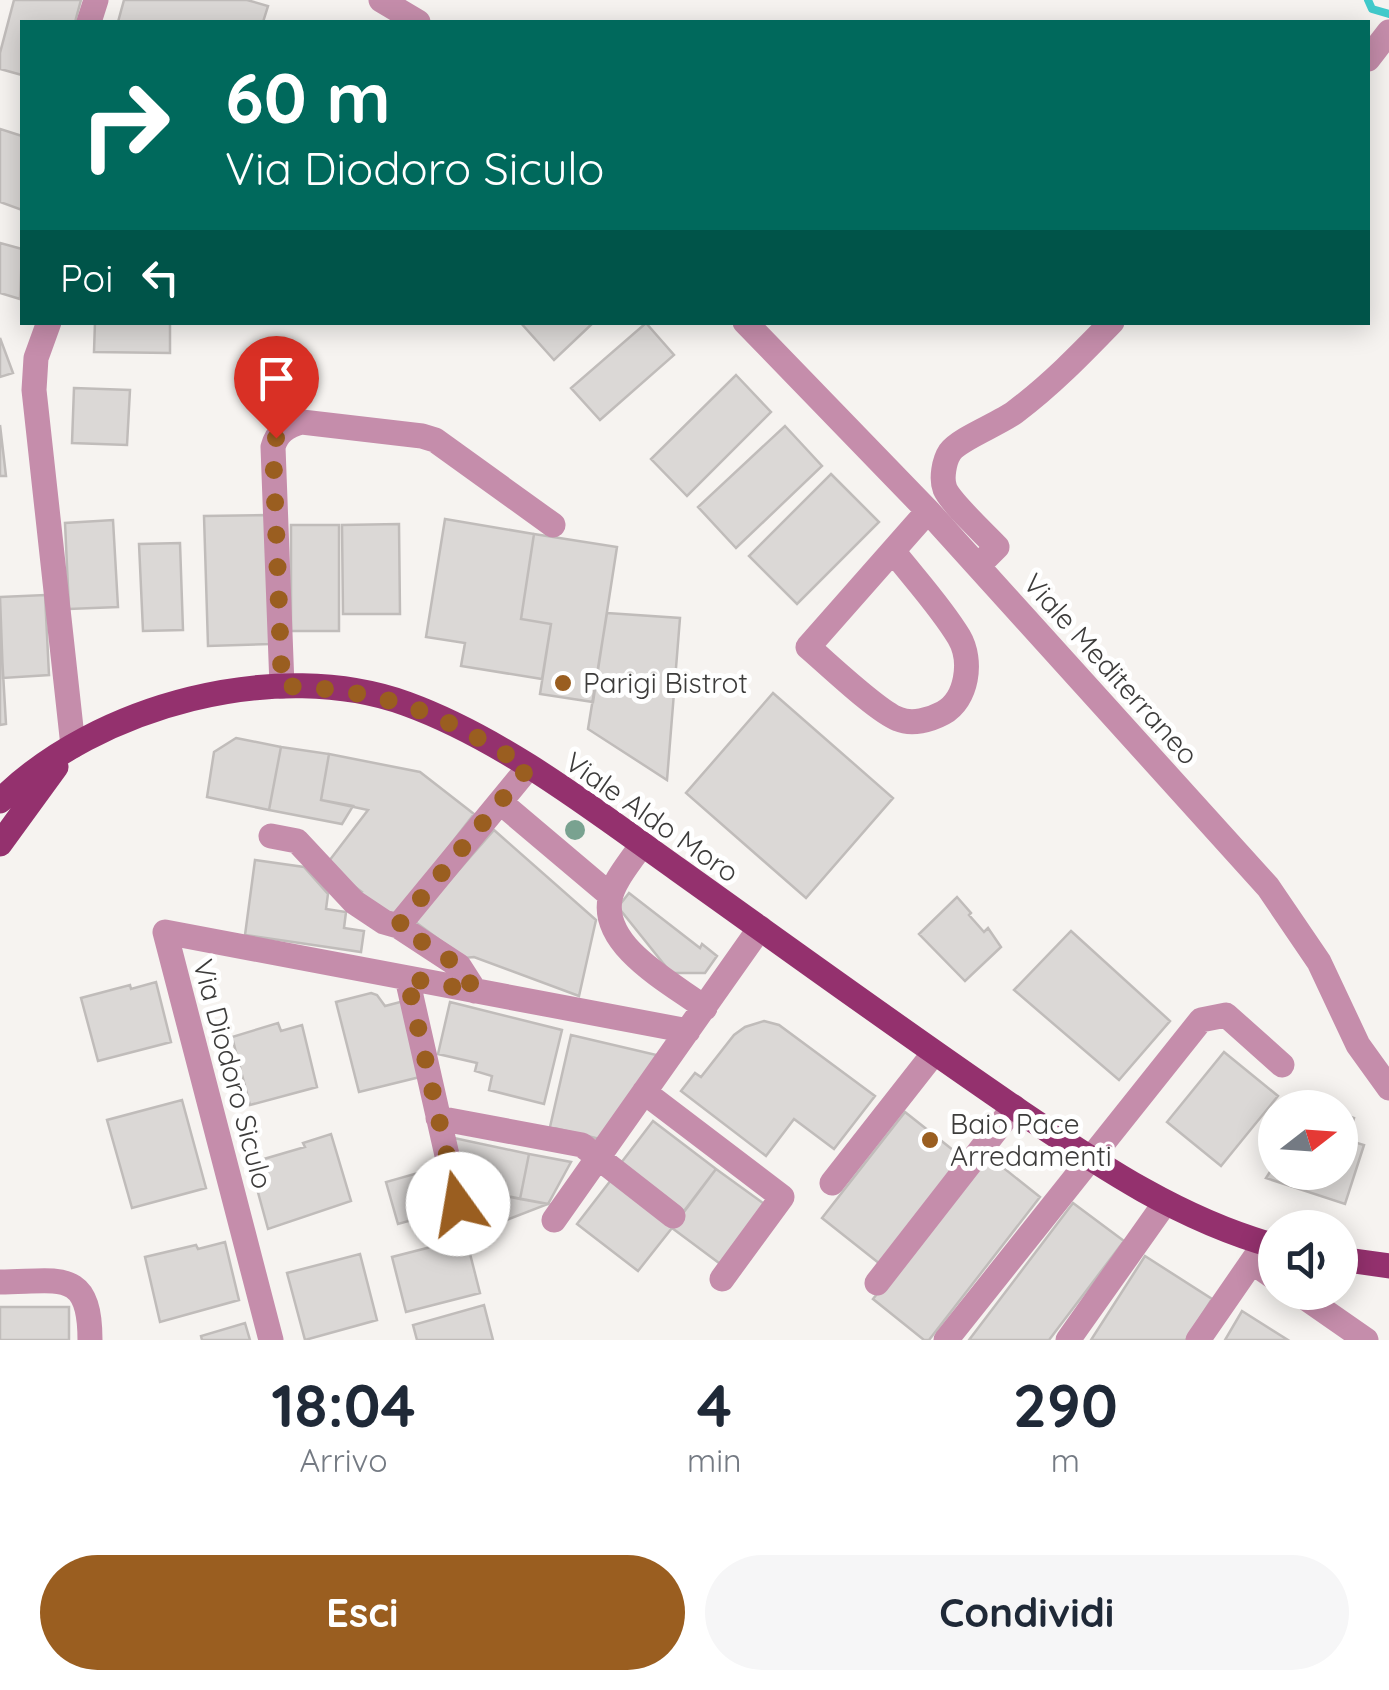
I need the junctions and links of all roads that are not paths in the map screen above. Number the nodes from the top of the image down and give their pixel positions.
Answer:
1 (382, 0) edge
2 (415, 20) edge
3 (1389, 32) edge
4 (1370, 56) edge
5 (48, 325) edge
6 (748, 325) edge
7 (1109, 325) edge
8 (928, 511) junction
9 (553, 525) dead end
10 (893, 551) junction
11 (978, 566) junction
12 (282, 686) junction
13 (73, 746) junction
14 (528, 768) junction
15 (0, 801) edge
16 (500, 802) junction
17 (271, 836) dead end
18 (0, 844) edge
19 (642, 844) junction
20 (610, 895) junction
21 (398, 926) junction
22 (760, 928) junction
23 (407, 978) junction
24 (475, 991) junction
25 (704, 1008) junction
26 (688, 1031) junction
27 (934, 1053) junction
28 (1282, 1064) dead end
29 (1389, 1088) edge
30 (644, 1092) junction
31 (1014, 1108) junction
32 (438, 1118) junction
33 (598, 1157) junction
34 (1090, 1159) junction
35 (832, 1183) dead end
36 (1165, 1203) junction
37 (458, 1204) dead end
38 (673, 1216) dead end
39 (554, 1220) dead end
40 (1258, 1247) edge
41 (1258, 1258) edge
42 (1358, 1262) edge
43 (1389, 1266) edge
44 (722, 1279) dead end
45 (0, 1282) edge
46 (877, 1283) dead end
47 (1323, 1310) edge
48 (90, 1340) edge
49 (271, 1340) edge
50 (946, 1340) edge
51 (1068, 1340) edge
52 (1198, 1340) edge
53 (1366, 1340) edge

1 - 2 street
3 - 4 street
5 - 13 street
6 - 8 street, Viale Mediterraneo
7 - 11 street
8 - 10 street
8 - 11 street, Viale Mediterraneo
9 - 12 street
10 - 10 street
11 - 29 street, Viale Mediterraneo
12 - 13 main road, Viale Aldo Moro
12 - 14 main road, Viale Aldo Moro
13 - 15 main road, Viale Aldo Moro
13 - 18 main road, Viale Aldo Moro
14 - 16 street
14 - 19 main road, Viale Aldo Moro
16 - 20 street
16 - 21 street
17 - 21 street
19 - 20 street
19 - 22 main road, Viale Aldo Moro
20 - 25 street
21 - 24 street
22 - 25 street
22 - 27 main road, Viale Aldo Moro
23 - 24 street, Via Diodoro Siculo
23 - 32 street
23 - 49 street, Via Diodoro Siculo
24 - 26 street, Via Diodoro Siculo
25 - 26 street
26 - 30 street
27 - 31 main road, Viale Aldo Moro
27 - 35 street
28 - 34 street
30 - 33 street
30 - 44 street
31 - 34 main road, Viale Aldo Moro
31 - 46 street
32 - 33 street
32 - 37 street
33 - 38 street
33 - 39 street
34 - 36 main road, Viale Aldo Moro
34 - 50 street
36 - 40 main road, Viale Aldo Moro
36 - 51 street
41 - 52 street
42 - 43 main road
45 - 48 street
47 - 53 street

